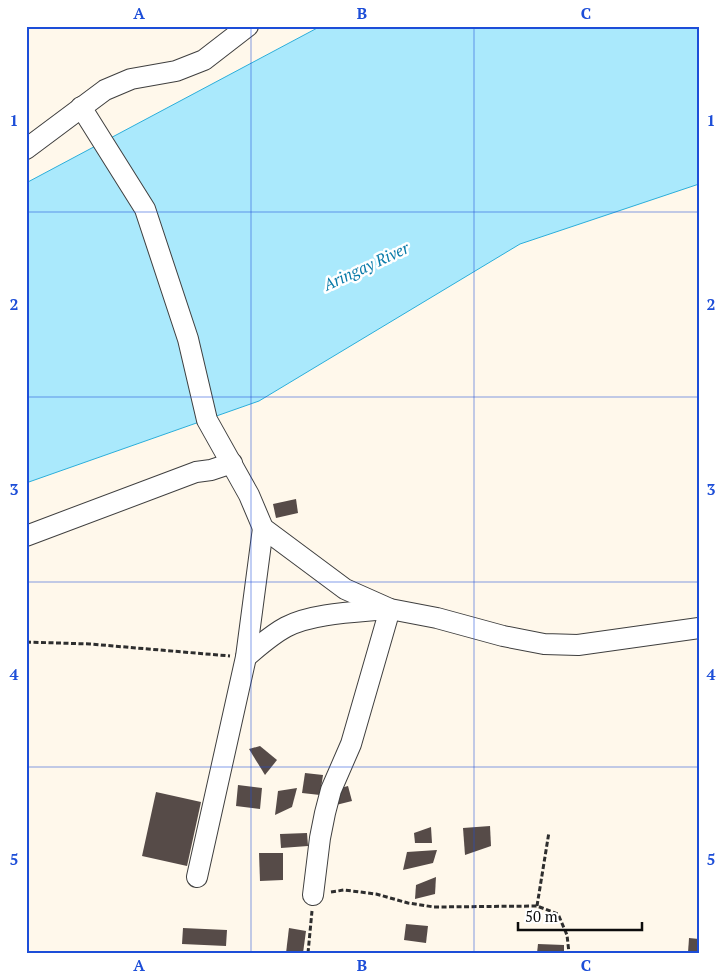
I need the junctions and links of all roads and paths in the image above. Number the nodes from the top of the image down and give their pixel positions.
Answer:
1 (248, 26) edge
2 (81, 107) junction
3 (26, 149) edge
4 (232, 463) junction
5 (262, 528) junction
6 (26, 536) edge
7 (390, 609) junction
8 (699, 628) edge
9 (26, 642) edge
10 (246, 657) junction
11 (549, 832) dead end
12 (196, 877) dead end
13 (313, 896) junction
14 (537, 906) junction
15 (308, 953) edge
16 (569, 953) edge

1 - 2 street
2 - 3 street
2 - 4 street
4 - 5 street
4 - 6 street
5 - 7 street
5 - 10 street
7 - 8 street
7 - 10 street
7 - 13 street
9 - 10 path
10 - 12 street
11 - 14 path
13 - 14 path
13 - 15 path
14 - 16 path

